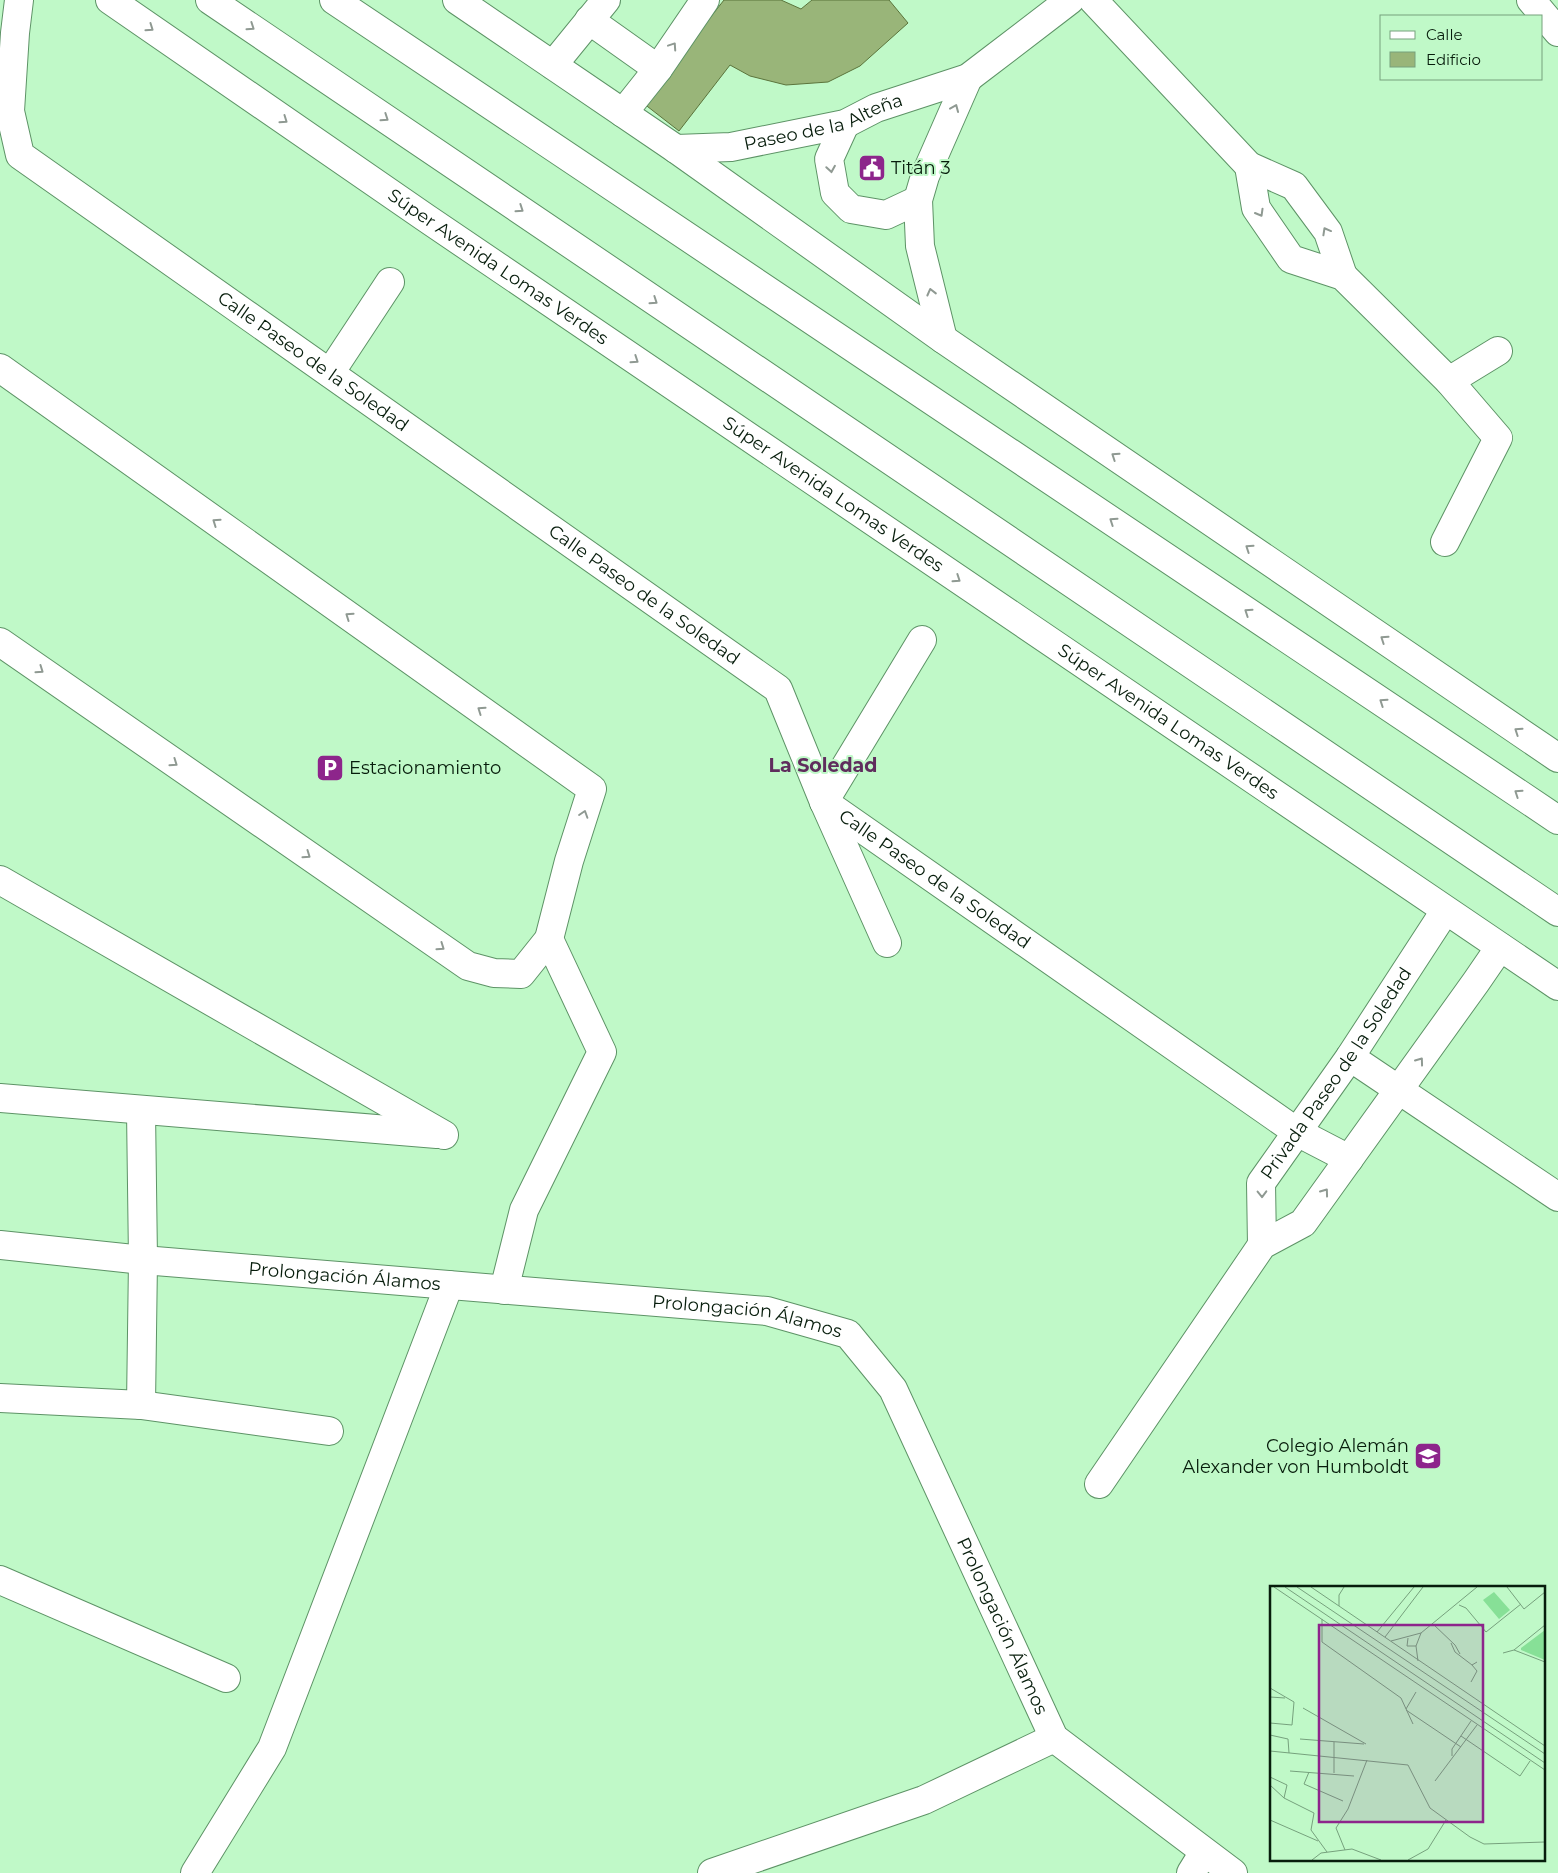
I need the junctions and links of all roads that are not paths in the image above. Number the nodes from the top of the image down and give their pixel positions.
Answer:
1 (19, 0) edge
2 (110, 0) edge
3 (210, 0) edge
4 (334, 0) edge
5 (457, 0) edge
6 (705, 0) edge
7 (1070, 0) edge
8 (1093, 0) edge
9 (1532, 0) edge
10 (597, 10) edge
11 (1558, 32) edge
12 (553, 65) junction
13 (658, 69) junction
14 (968, 78) junction
15 (623, 113) junction
16 (845, 124) junction
17 (676, 149) junction
18 (1249, 166) junction
19 (918, 200) junction
20 (1343, 276) junction
21 (390, 282) dead end
22 (943, 339) junction
23 (1498, 351) dead end
24 (0, 368) edge
25 (330, 373) junction
26 (1449, 381) junction
27 (1444, 542) dead end
28 (922, 640) dead end
29 (0, 642) edge
30 (1558, 758) edge
31 (824, 802) junction
32 (1558, 820) edge
33 (0, 880) edge
34 (1445, 911) junction
35 (1558, 912) edge
36 (549, 940) junction
37 (887, 943) dead end
38 (1500, 947) junction
39 (1558, 986) edge
40 (1350, 1057) junction
41 (1398, 1091) junction
42 (0, 1098) edge
43 (141, 1111) junction
44 (1296, 1132) junction
45 (1349, 1159) junction
46 (1558, 1197) edge
47 (0, 1245) edge
48 (1262, 1245) junction
49 (143, 1260) junction
50 (449, 1285) junction
51 (504, 1290) junction
52 (0, 1398) edge
53 (141, 1405) junction
54 (329, 1432) dead end
55 (1099, 1484) dead end
56 (0, 1580) edge
57 (226, 1678) dead end
58 (1054, 1738) junction
59 (1198, 1862) edge
60 (195, 1873) edge
61 (712, 1873) edge
62 (1233, 1873) edge

1 - 25 street, Calle Paseo de la Soledad
2 -> 34 street, Súper Avenida Lomas Verdes
3 -> 35 street
32 -> 4 street
5 - 12 street
13 -> 6 street
7 - 14 street, Paseo de la Alteña
8 - 18 street
9 - 11 street
10 - 12 street
10 - 13 street
12 - 15 street
13 - 15 street
14 - 16 street, Paseo de la Alteña
19 -> 14 street, Paseo de la Alteña
15 - 17 street
16 - 17 street, Paseo de la Alteña
16 -> 19 street
17 - 22 street
20 -> 18 street
18 -> 20 street
22 -> 19 street, Paseo de la Alteña
20 - 26 street
21 - 25 street
30 -> 22 street
23 - 26 street
36 -> 24 street
25 - 31 street, Calle Paseo de la Soledad
26 - 27 street
28 - 31 street
29 -> 36 street
31 - 37 street
31 - 44 street, Calle Paseo de la Soledad
33 - 43 street
34 - 38 street, Súper Avenida Lomas Verdes
34 - 40 street, Privada Paseo de la Soledad
36 - 51 street
38 - 39 street, Súper Avenida Lomas Verdes
41 -> 38 street
40 - 41 street
40 - 44 street, Privada Paseo de la Soledad
41 - 45 street
41 - 46 street
42 - 43 street
43 - 49 street
44 - 45 street, Calle Paseo de la Soledad
44 -> 48 street, Privada Paseo de la Soledad
48 -> 45 street
47 - 49 street, Prolongación Álamos
48 - 55 street
49 - 50 street, Prolongación Álamos
49 - 53 street
50 - 51 street, Prolongación Álamos
50 - 60 street
51 - 58 street, Prolongación Álamos
52 - 53 street
53 - 54 street
56 - 57 street
58 - 59 street, Prolongación Álamos
58 - 61 street
59 - 62 street, Prolongación Álamos

